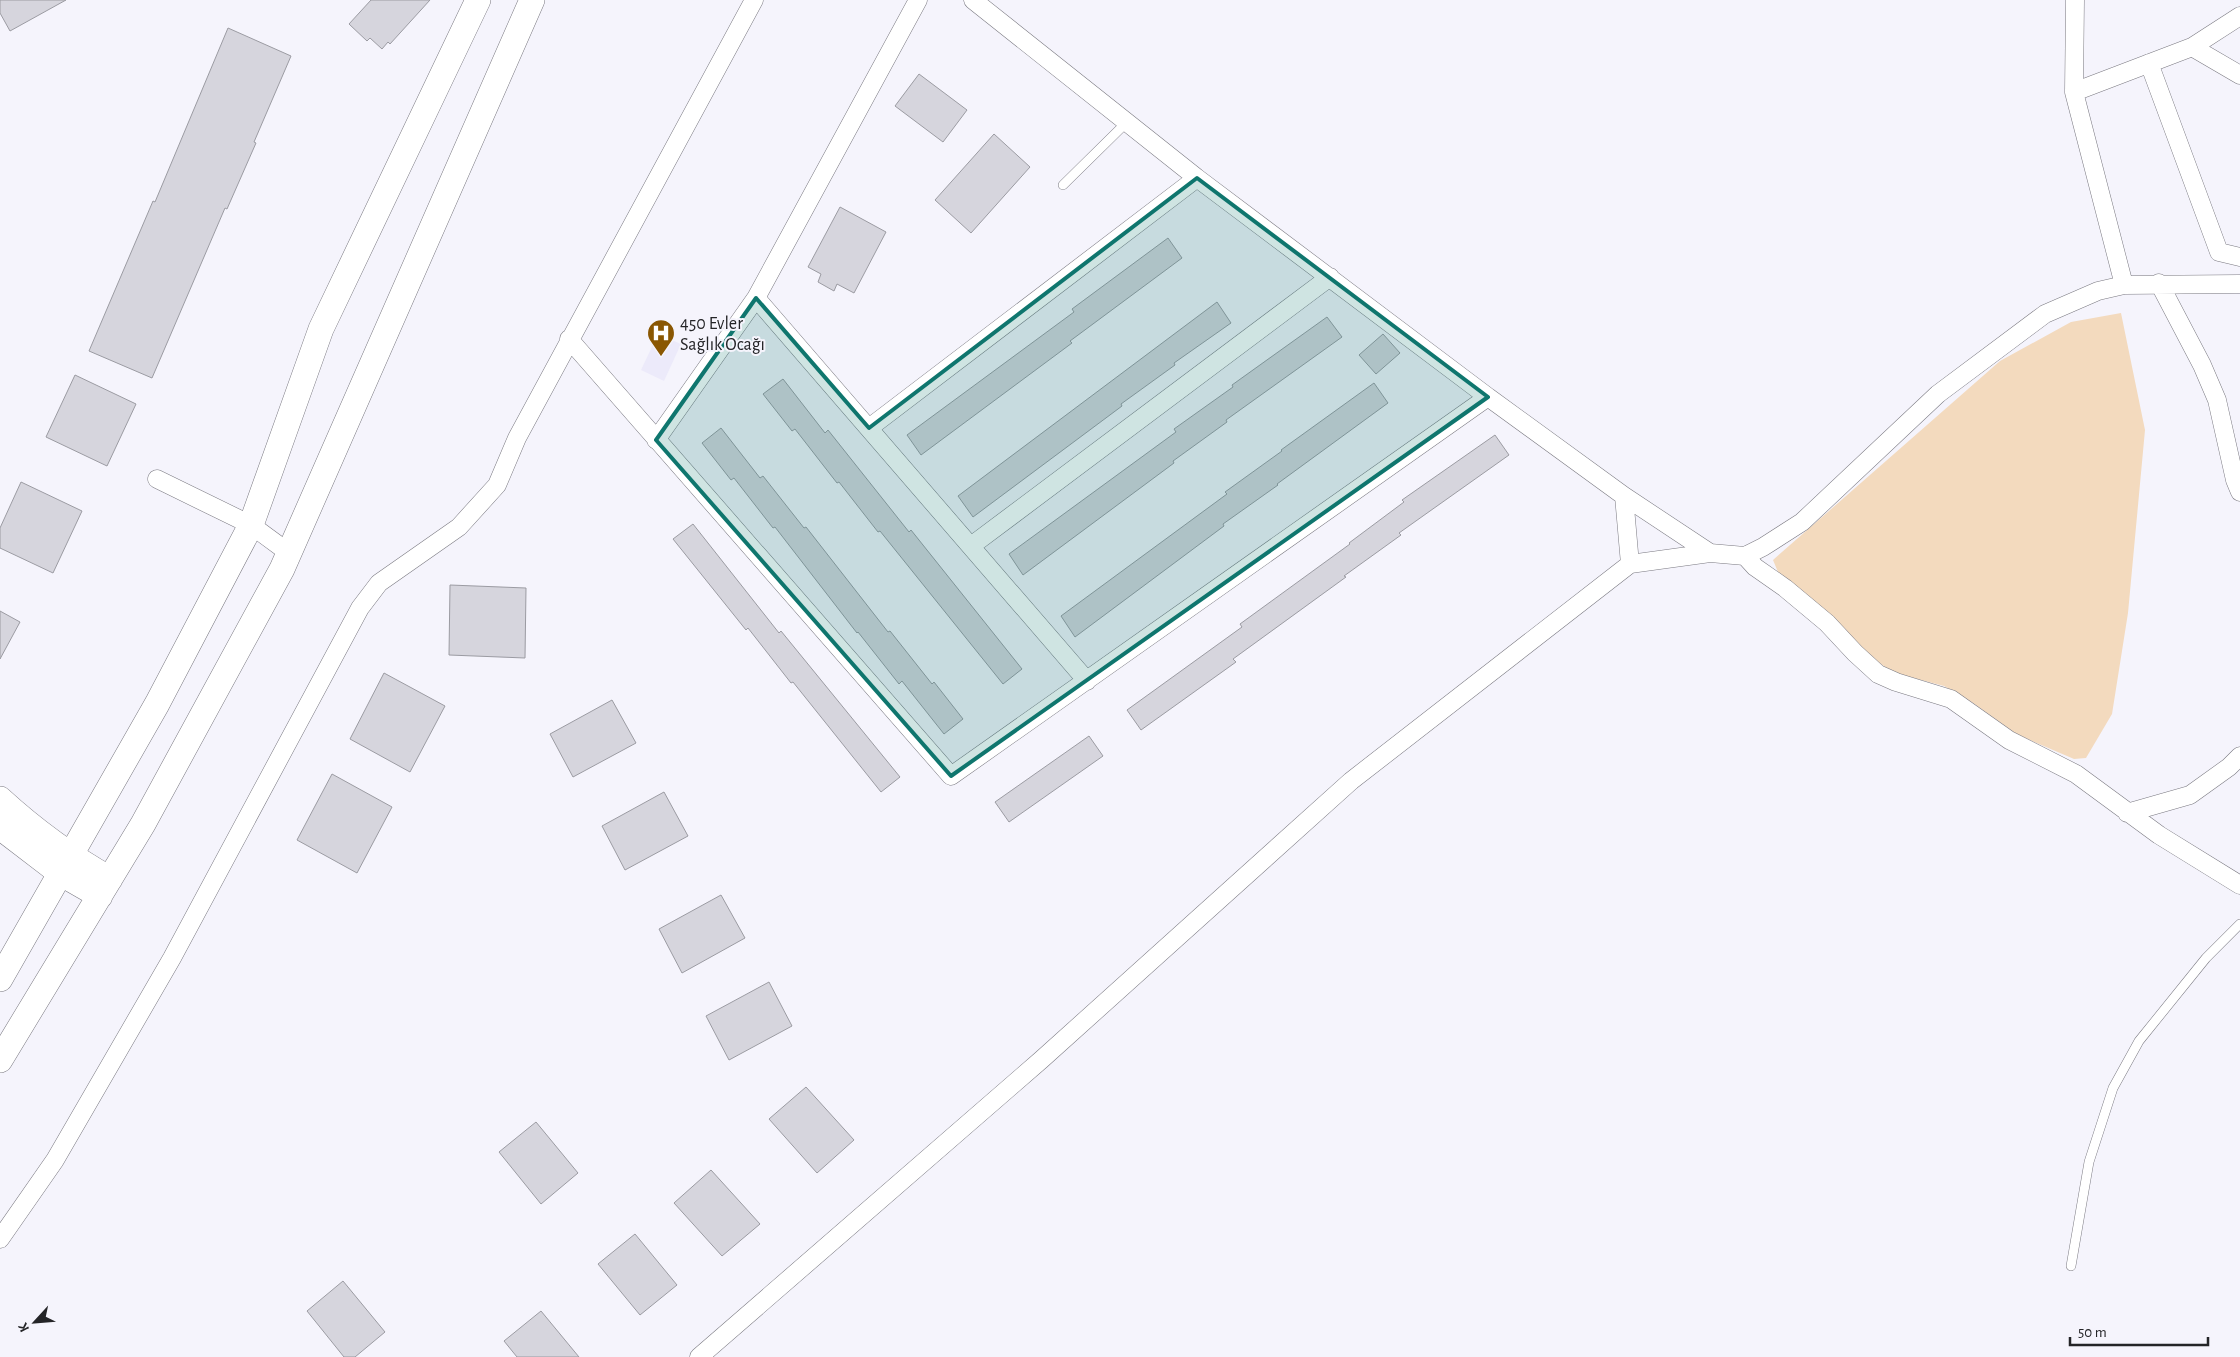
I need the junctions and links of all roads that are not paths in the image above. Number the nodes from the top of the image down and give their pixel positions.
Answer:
1 (478, 0) edge
2 (532, 0) edge
3 (754, 0) edge
4 (918, 0) edge
5 (973, 0) edge
6 (2075, 0) edge
7 (2240, 16) edge
8 (2192, 47) junction
9 (2149, 63) junction
10 (2240, 75) edge
11 (2074, 92) junction
12 (1127, 122) junction
13 (1197, 178) junction
14 (1063, 185) dead end
15 (2240, 257) edge
16 (1330, 276) junction
17 (2159, 283) junction
18 (2240, 284) edge
19 (2124, 285) junction
20 (756, 298) junction
21 (569, 339) junction
22 (1488, 397) junction
23 (869, 428) junction
24 (656, 440) junction
25 (157, 479) dead end
26 (2240, 492) edge
27 (1624, 496) junction
28 (251, 525) junction
29 (971, 546) junction
30 (289, 553) junction
31 (1710, 553) junction
32 (1745, 556) junction
33 (1630, 564) junction
34 (1088, 681) junction
35 (2240, 756) edge
36 (0, 799) edge
37 (2127, 813) junction
38 (0, 827) edge
39 (65, 865) junction
40 (2240, 884) edge
41 (105, 887) junction
42 (2240, 924) edge
43 (0, 979) edge
44 (0, 1060) edge
45 (0, 1240) edge
46 (2071, 1266) dead end
47 (699, 1357) edge

1 - 28 street
2 - 30 street
3 - 21 street
4 - 20 street
5 - 12 street
6 - 11 street
7 - 8 street
8 - 9 street
8 - 10 street
9 - 11 street
9 - 15 street
11 - 19 street
12 - 13 street
12 - 14 lane
13 - 16 street
13 - 23 street
16 - 22 street
16 - 29 street
17 - 18 street
17 - 19 street
17 - 26 street
19 - 32 street
20 - 23 street
20 - 24 street
21 - 24 street
21 - 45 street
22 - 27 street
22 - 34 street
23 - 29 street
24 - 34 street
25 - 28 street
27 - 31 street
27 - 33 street
28 - 30 street
28 - 39 street
29 - 34 street
30 - 41 street
31 - 32 street
31 - 33 street
32 - 37 street
33 - 47 street
35 - 37 street
36 - 39 street
37 - 40 street
38 - 39 street
39 - 41 street
39 - 43 street
41 - 44 street
42 - 46 lane

